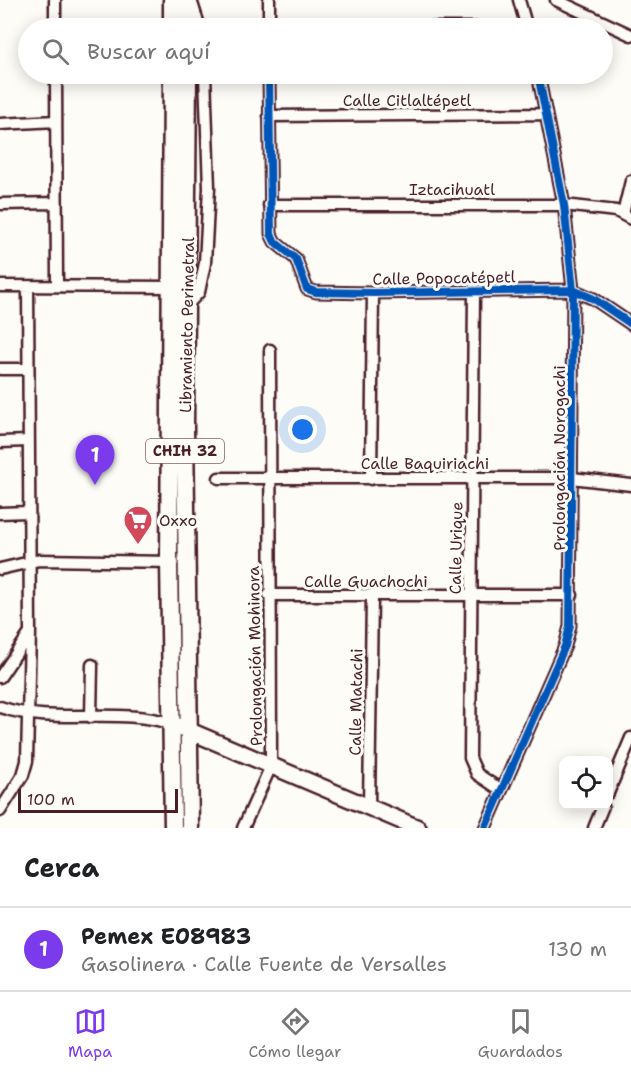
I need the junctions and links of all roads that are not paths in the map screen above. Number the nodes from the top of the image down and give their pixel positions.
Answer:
1 (55, 0) edge
2 (172, 0) edge
3 (189, 0) edge
4 (269, 0) edge
5 (519, 0) edge
6 (556, 0) edge
7 (55, 18) edge
8 (172, 18) edge
9 (188, 18) edge
10 (196, 18) edge
11 (269, 18) edge
12 (524, 18) edge
13 (595, 18) edge
14 (613, 27) edge
15 (631, 35) edge
16 (56, 84) edge
17 (172, 84) edge
18 (188, 84) edge
19 (205, 84) edge
20 (269, 84) edge
21 (540, 84) edge
22 (546, 114) junction
23 (269, 116) junction
24 (56, 121) junction
25 (0, 124) edge
26 (631, 181) edge
27 (56, 203) junction
28 (0, 204) edge
29 (270, 205) junction
30 (564, 205) junction
31 (627, 217) edge
32 (0, 286) edge
33 (28, 286) junction
34 (57, 286) junction
35 (179, 287) junction
36 (573, 290) junction
37 (474, 292) junction
38 (373, 293) junction
39 (187, 305) junction
40 (631, 324) edge
41 (270, 350) dead end
42 (0, 369) edge
43 (27, 369) junction
44 (28, 441) junction
45 (0, 442) edge
46 (219, 478) dead end
47 (269, 478) junction
48 (572, 478) junction
49 (371, 479) junction
50 (472, 479) junction
51 (631, 485) edge
52 (27, 512) junction
53 (0, 513) edge
54 (30, 561) junction
55 (177, 562) junction
56 (0, 569) edge
57 (269, 595) junction
58 (572, 595) junction
59 (470, 596) junction
60 (372, 597) junction
61 (30, 632) junction
62 (92, 665) dead end
63 (0, 677) edge
64 (0, 707) edge
65 (29, 715) junction
66 (91, 717) junction
67 (173, 724) junction
68 (191, 731) junction
69 (631, 738) edge
70 (271, 766) junction
71 (613, 783) edge
72 (501, 790) junction
73 (369, 807) junction
74 (601, 810) edge
75 (0, 811) edge
76 (173, 828) edge
77 (190, 828) edge
78 (243, 828) edge
79 (418, 828) edge
80 (485, 828) edge
81 (594, 828) edge

1 - 7 street
2 - 8 main road
3 - 9 main road
3 - 10 street
4 - 11 street
5 - 12 street
6 - 13 street
14 - 15 street
16 - 24 street
17 - 35 main road, Libramiento Perimetral / CHIH 32
18 - 35 main road, Libramiento Perimetral / CHIH 32
19 - 39 street
20 - 23 street
21 - 22 street, Prolongación Norogachi
22 - 23 street, Calle Citlaltépetl
22 - 30 street, Prolongación Norogachi
23 - 29 street
24 - 25 street
24 - 27 street
26 - 31 street
27 - 28 street
27 - 34 street
29 - 30 street, Iztacihuatl
29 - 38 street, Calle Popocatépetl
30 - 31 street, Iztacihuatl
30 - 36 street, Prolongación Norogachi
32 - 33 street
33 - 34 street
33 - 43 street
34 - 35 street
35 - 39 main road, Libramiento Perimetral / CHIH 32
35 - 55 main road, Libramiento Perimetral / CHIH 32
36 - 37 street, Calle Popocatépetl
36 - 40 street, Calle Popocatépetl
36 - 48 street, Prolongación Norogachi
37 - 38 street, Calle Popocatépetl
37 - 50 street, Calle Urique
38 - 49 street
39 - 55 main road, Libramiento Perimetral / CHIH 32
41 - 47 street, Prolongación Mohinora
42 - 43 street
43 - 44 street
44 - 45 street
44 - 52 street
46 - 47 street, Calle Baquiriachi
47 - 49 street, Calle Baquiriachi
47 - 57 street, Prolongación Mohinora
48 - 50 street, Calle Baquiriachi
48 - 51 street, Calle Baquiriachi
48 - 58 street, Prolongación Norogachi
49 - 50 street, Calle Baquiriachi
50 - 59 street, Calle Urique
52 - 53 street
52 - 54 street
54 - 55 street
54 - 56 street
54 - 61 street
55 - 67 main road, Libramiento Perimetral / CHIH 32
55 - 68 main road, Libramiento Perimetral / CHIH 32
57 - 60 street, Calle Guachochi
57 - 70 street, Prolongación Mohinora
58 - 59 street, Calle Guachochi
58 - 72 street, Prolongación Norogachi
59 - 60 street, Calle Guachochi
59 - 72 street, Calle Urique
60 - 73 street, Calle Matachi
61 - 63 street
61 - 65 street
62 - 66 street
64 - 65 street
65 - 66 street
65 - 75 street
66 - 67 street
67 - 68 street
67 - 76 main road, Libramiento Perimetral / CHIH 32
68 - 70 street
68 - 77 main road, Libramiento Perimetral / CHIH 32
69 - 71 street
70 - 73 street
70 - 78 street, Prolongación Mohinora
72 - 80 street, Prolongación Norogachi
73 - 79 street
74 - 81 street

